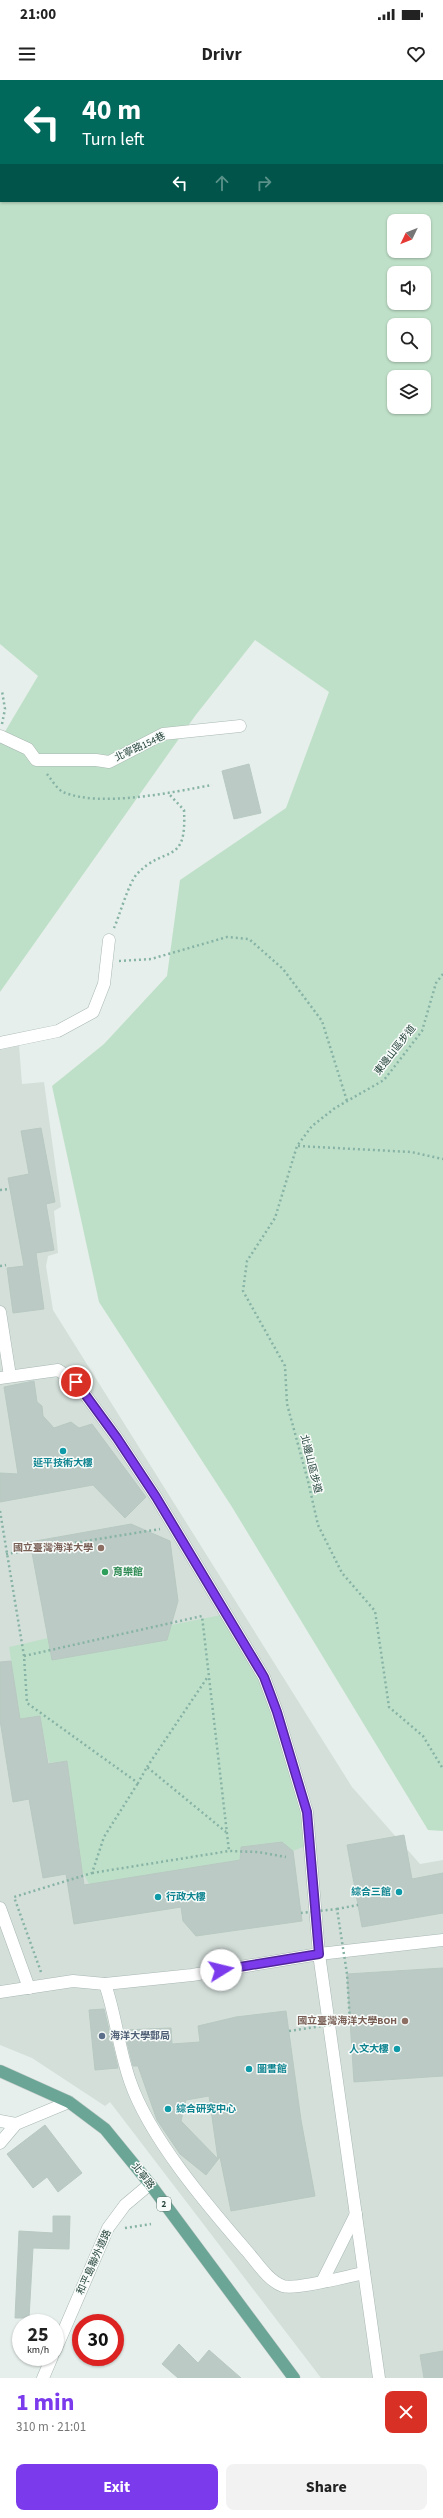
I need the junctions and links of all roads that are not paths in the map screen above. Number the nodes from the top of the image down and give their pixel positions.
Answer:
1 (240, 726) dead end
2 (0, 736) edge
3 (109, 940) road end
4 (0, 1043) edge
5 (0, 1312) edge
6 (5, 1377) edge
7 (0, 1908) edge
8 (443, 1940) edge
9 (319, 1954) junction
10 (105, 1984) junction
11 (29, 1988) junction
12 (0, 1992) edge
13 (0, 2071) edge
14 (69, 2102) junction
15 (0, 2121) edge
16 (16, 2124) junction
17 (0, 2143) edge
18 (150, 2184) junction
19 (356, 2214) junction
20 (364, 2273) junction
21 (324, 2280) junction
22 (64, 2330) edge
23 (48, 2366) edge
24 (43, 2378) edge
25 (294, 2378) edge
26 (379, 2378) edge

1 - 2 street, 北寧路154巷
3 - 4 street
5 - 6 street
6 - 9 street
7 - 11 street
8 - 9 street
9 - 10 street
9 - 19 street
10 - 11 street
10 - 21 street
11 - 12 street
13 - 14 main road, 北寧路 / 2
14 - 16 street
14 - 18 main road, 北寧路 / 2
15 - 16 street
16 - 17 street
18 - 22 street, 和平島聯外道路
18 - 25 main road, 北寧路 / 2
19 - 20 street
19 - 21 street
20 - 21 street
20 - 26 street
23 - 24 street

